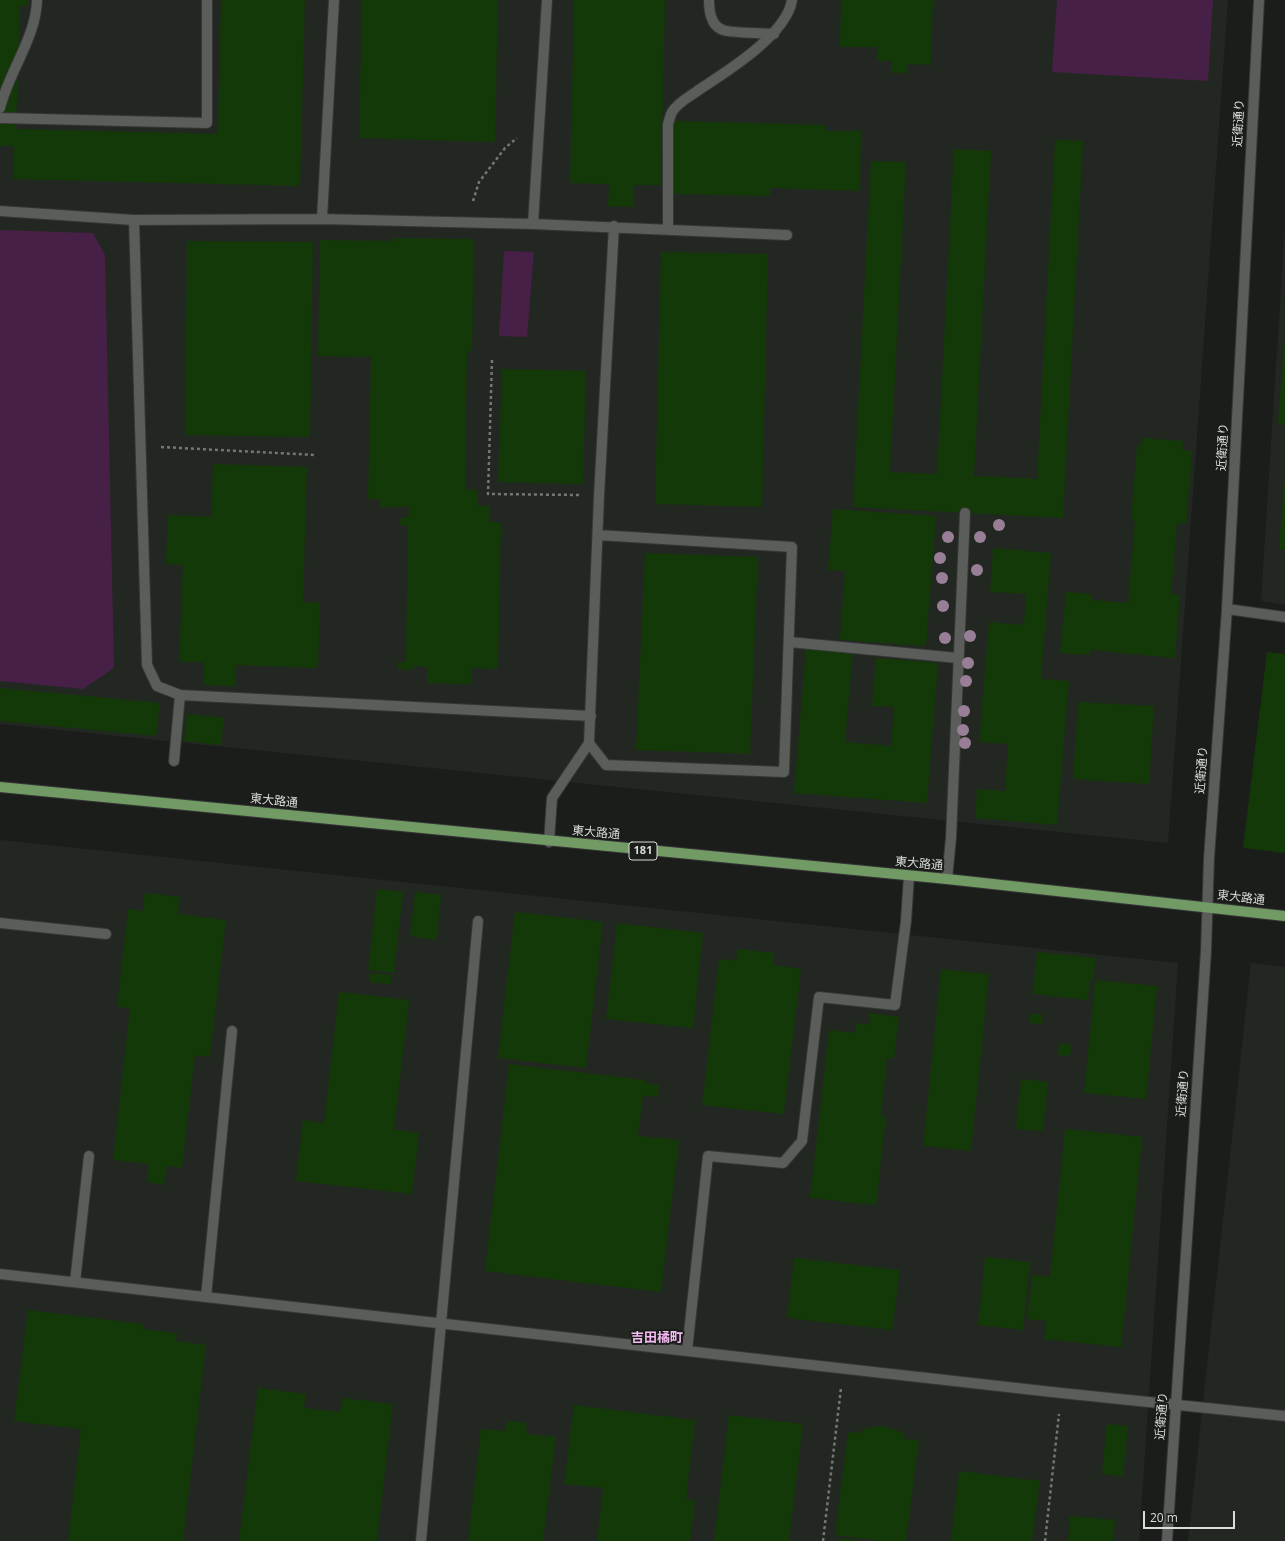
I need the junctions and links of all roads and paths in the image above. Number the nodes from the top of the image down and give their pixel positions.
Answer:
1 (37, 0) edge
2 (208, 0) edge
3 (334, 0) edge
4 (547, 0) edge
5 (710, 0) edge
6 (792, 0) edge
7 (1259, 0) edge
8 (774, 34) junction
9 (0, 108) edge
10 (0, 118) edge
11 (523, 133) dead end
12 (472, 208) dead end
13 (0, 211) edge
14 (134, 220) junction
15 (322, 220) junction
16 (533, 224) junction
17 (614, 226) junction
18 (668, 230) junction
19 (787, 235) dead end
20 (492, 360) dead end
21 (141, 446) junction
22 (316, 455) dead end
23 (599, 496) junction
24 (965, 513) dead end
25 (598, 535) junction
26 (1227, 609) junction
27 (1285, 617) edge
28 (788, 642) junction
29 (958, 658) junction
30 (180, 695) junction
31 (591, 716) junction
32 (589, 743) junction
33 (174, 761) dead end
34 (0, 787) edge
35 (549, 842) junction
36 (909, 876) junction
37 (946, 879) junction
38 (1208, 907) junction
39 (1285, 916) edge
40 (478, 921) dead end
41 (0, 924) edge
42 (106, 934) dead end
43 (232, 1031) dead end
44 (89, 1156) dead end
45 (0, 1274) edge
46 (75, 1282) junction
47 (206, 1297) junction
48 (443, 1324) junction
49 (687, 1351) junction
50 (843, 1369) junction
51 (1061, 1393) junction
52 (1175, 1406) junction
53 (1285, 1416) edge
54 (421, 1541) edge
55 (823, 1541) edge
56 (1044, 1541) edge
57 (1167, 1541) edge

1 - 9 street
2 - 10 street
3 - 15 street
4 - 16 street
5 - 8 street
6 - 8 street
7 - 26 street, 近衛通り
8 - 18 street
11 - 12 path
13 - 14 street
14 - 15 street
14 - 21 street
15 - 16 street
16 - 17 street
17 - 18 street
17 - 23 street
18 - 19 street
20 - 23 path
21 - 22 path
21 - 30 street
23 - 25 street
24 - 29 street
25 - 28 street
25 - 31 street
26 - 27 street
26 - 38 street, 近衛通り
28 - 29 street
28 - 32 street
29 - 37 street
30 - 31 street
30 - 33 street
31 - 32 street
32 - 35 street
34 - 35 main road, 東大路通 / 181
35 - 36 main road, 東大路通 / 181
36 - 37 main road, 東大路通 / 181
36 - 49 street
37 - 38 main road, 東大路通 / 181
38 - 39 main road, 東大路通 / 181
38 - 52 street, 近衛通り
40 - 48 street
41 - 42 street
43 - 47 street
44 - 46 street
45 - 46 street
46 - 47 street
47 - 48 street
48 - 49 street
48 - 54 street
49 - 50 street
50 - 51 street
50 - 55 path
51 - 52 street
51 - 56 path
52 - 53 street
52 - 57 street, 近衛通り

